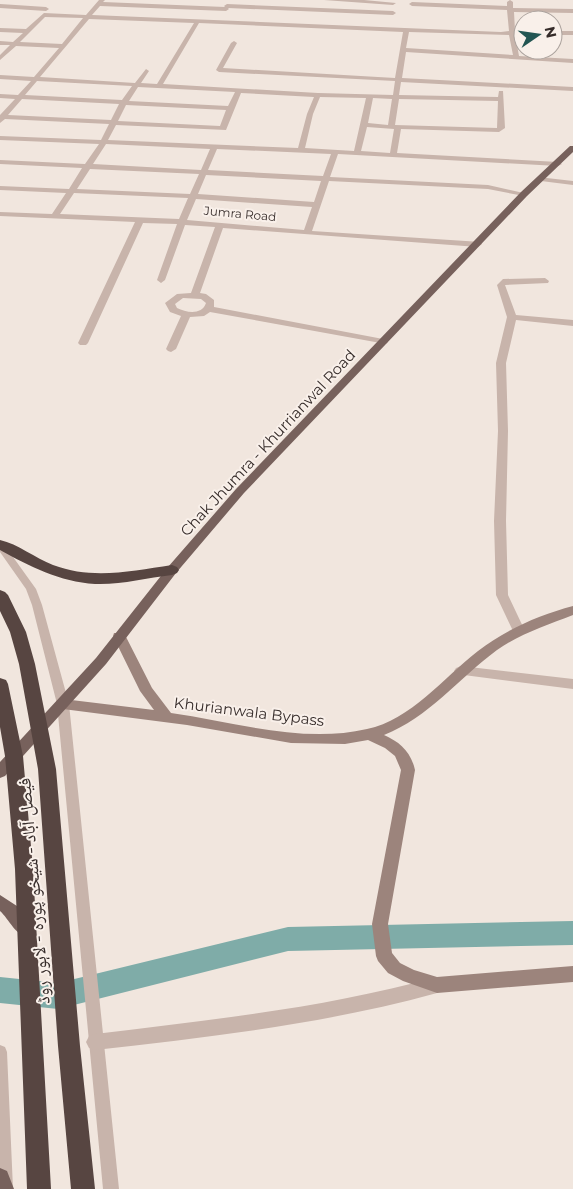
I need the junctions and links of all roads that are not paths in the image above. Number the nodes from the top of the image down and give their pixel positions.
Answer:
1 (179, 0) edge
2 (276, 0) edge
3 (327, 0) edge
4 (476, 0) edge
5 (100, 2) edge
6 (412, 2) edge
7 (393, 3) junction
8 (228, 5) edge
9 (510, 5) edge
10 (0, 6) edge
11 (174, 6) junction
12 (46, 8) dead end
13 (270, 8) junction
14 (573, 11) edge
15 (393, 13) junction
16 (89, 17) junction
17 (163, 20) junction
18 (197, 22) junction
19 (218, 23) junction
20 (264, 24) junction
21 (393, 29) junction
22 (0, 30) edge
23 (406, 30) junction
24 (26, 31) junction
25 (512, 32) junction
26 (513, 38) edge
27 (0, 43) edge
28 (234, 43) dead end
29 (13, 44) junction
30 (64, 46) junction
31 (402, 50) junction
32 (513, 56) edge
33 (0, 58) edge
34 (146, 71) dead end
35 (0, 77) edge
36 (398, 78) junction
37 (37, 80) junction
38 (502, 84) junction
39 (137, 86) junction
40 (159, 86) junction
41 (573, 89) edge
42 (239, 90) junction
43 (318, 95) junction
44 (395, 95) junction
45 (0, 96) edge
46 (370, 96) junction
47 (20, 97) junction
48 (500, 99) junction
49 (123, 104) junction
50 (230, 108) junction
51 (1, 119) edge
52 (112, 123) junction
53 (364, 126) junction
54 (395, 127) junction
55 (0, 138) edge
56 (102, 143) junction
57 (214, 148) junction
58 (573, 148) edge
59 (301, 150) junction
60 (335, 152) junction
61 (357, 153) junction
62 (394, 155) junction
63 (0, 162) edge
64 (558, 164) junction
65 (87, 167) junction
66 (204, 172) junction
67 (326, 178) junction
68 (541, 179) junction
69 (573, 183) edge
70 (0, 188) edge
71 (73, 192) junction
72 (524, 194) junction
73 (193, 196) junction
74 (317, 205) junction
75 (1, 215) edge
76 (55, 216) junction
77 (140, 220) junction
78 (182, 222) junction
79 (220, 224) junction
80 (307, 233) junction
81 (478, 244) junction
82 (161, 280) dead end
83 (545, 281) dead end
84 (195, 295) junction
85 (209, 309) junction
86 (186, 315) junction
87 (512, 317) junction
88 (573, 323) edge
89 (383, 342) junction
90 (83, 343) dead end
91 (171, 349) dead end
92 (0, 544) edge
93 (172, 570) junction
94 (0, 596) edge
95 (573, 610) edge
96 (518, 631) junction
97 (119, 636) junction
98 (460, 671) junction
99 (0, 684) edge
100 (573, 684) edge
101 (63, 704) junction
102 (167, 717) junction
103 (40, 727) junction
104 (372, 734) junction
105 (14, 756) junction
106 (0, 772) edge
107 (0, 902) edge
108 (27, 931) junction
109 (573, 974) edge
110 (437, 985) junction
111 (95, 1042) junction
112 (0, 1052) edge
113 (0, 1058) edge
114 (3, 1185) edge
115 (39, 1189) edge
116 (83, 1189) edge
117 (111, 1189) edge

1 - 11 street
2 - 13 street
3 - 7 street
4 - 9 street
5 - 11 street
5 - 16 street
6 - 7 street
6 - 9 street
7 - 15 street
8 - 11 street
8 - 13 street
8 - 19 street
9 - 14 street
9 - 25 street
10 - 12 street
11 - 17 street
13 - 15 street
13 - 20 street
15 - 21 street
16 - 17 street
16 - 24 street
16 - 30 street
17 - 18 street
18 - 19 street
18 - 40 street
19 - 20 street
20 - 21 street
21 - 23 street
22 - 24 street
23 - 25 street
23 - 31 street
24 - 29 street
25 - 26 street
27 - 29 street
28 - 36 street
29 - 30 street
29 - 33 street
30 - 37 street
31 - 32 street
31 - 36 street
34 - 39 street
35 - 37 street
36 - 38 street
36 - 44 street
37 - 39 street
37 - 47 street
38 - 41 street
38 - 48 street
39 - 40 street
39 - 49 street
40 - 42 street
42 - 43 street
42 - 50 street
43 - 46 street
43 - 59 street
44 - 46 street
44 - 48 street
44 - 54 street
45 - 47 street
46 - 53 street
47 - 49 street
47 - 51 street
48 - 54 street
49 - 50 street
49 - 52 street
50 - 52 street
51 - 52 street
52 - 56 street
53 - 54 street
53 - 61 street
54 - 62 street
55 - 56 street
56 - 57 street
56 - 65 street
57 - 59 street
57 - 66 street
58 - 64 main road, Chak Jhumra - Khurrianwal Road
59 - 60 street
60 - 61 street
60 - 67 street
61 - 62 street
62 - 64 street
63 - 65 street
64 - 68 main road, Chak Jhumra - Khurrianwal Road
65 - 66 street
65 - 71 street
66 - 67 street
66 - 73 street
67 - 72 street
67 - 74 street
68 - 69 street
68 - 72 main road, Chak Jhumra - Khurrianwal Road
70 - 71 street
71 - 73 street
71 - 76 street
72 - 81 main road, Chak Jhumra - Khurrianwal Road
73 - 74 street
73 - 78 street
74 - 80 street
75 - 76 street, Jumra Road
76 - 77 street, Jumra Road
77 - 78 street, Jumra Road
77 - 90 street
78 - 79 street, Jumra Road
78 - 82 street
79 - 80 street, Jumra Road
79 - 84 street
80 - 81 street, Jumra Road
81 - 89 main road, Chak Jhumra - Khurrianwal Road
83 - 87 street
84 - 85 street
84 - 86 street
85 - 86 street
85 - 89 street
86 - 91 street
87 - 88 street
87 - 96 street
89 - 93 main road, Chak Jhumra - Khurrianwal Road
92 - 93 highway
92 - 101 lane
93 - 97 main road, Chak Jhumra - Khurrianwal Road
94 - 103 highway, فیصل آباد - شیخو پورہ - لاہور روڈ
95 - 96 main road, Khurianwala Bypass
96 - 98 main road, Khurianwala Bypass
97 - 101 main road, Chak Jhumra - Khurrianwal Road
97 - 102 main road
98 - 100 street
98 - 104 main road, Khurianwala Bypass
99 - 105 highway, فیصل آباد - شیخو پورہ - لاہور روڈ
101 - 102 main road, Khurianwala Bypass
101 - 103 main road, Chak Jhumra - Khurrianwal Road
101 - 111 lane
102 - 104 main road, Khurianwala Bypass
103 - 105 main road, Chak Jhumra - Khurrianwal Road
103 - 116 highway, فیصل آباد - شیخو پورہ - لاہور روڈ
104 - 110 main road
105 - 106 main road, Chak Jhumra - Khurrianwal Road
105 - 108 highway, فیصل آباد - شیخو پورہ - لاہور روڈ
107 - 108 main road
108 - 115 highway, فیصل آباد - شیخو پورہ - لاہور روڈ
109 - 110 main road
110 - 111 street
111 - 117 lane
112 - 113 lane
113 - 114 lane

